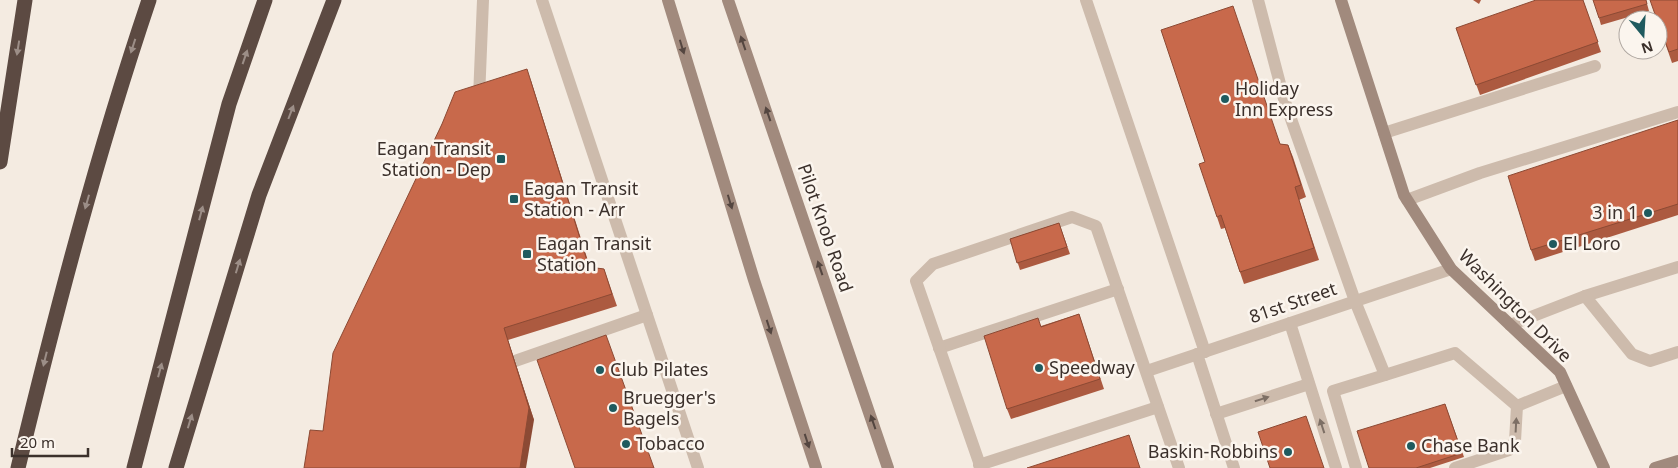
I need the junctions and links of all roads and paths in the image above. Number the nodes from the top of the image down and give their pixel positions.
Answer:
1 (25, 0) edge
2 (148, 0) edge
3 (264, 0) edge
4 (334, 0) edge
5 (483, 0) edge
6 (542, 0) edge
7 (668, 0) edge
8 (728, 0) edge
9 (1086, 0) edge
10 (1258, 0) edge
11 (1341, 0) edge
12 (1595, 66) dead end
13 (479, 98) edge
14 (1678, 112) edge
15 (1384, 133) junction
16 (0, 162) edge
17 (1407, 200) junction
18 (1678, 267) edge
19 (1451, 270) junction
20 (1118, 289) junction
21 (1585, 296) junction
22 (1355, 301) junction
23 (647, 315) junction
24 (1290, 323) junction
25 (1510, 325) junction
26 (939, 348) junction
27 (1678, 352) edge
28 (1201, 353) junction
29 (515, 361) edge
30 (1147, 371) junction
31 (1385, 375) junction
32 (1309, 384) junction
33 (1566, 386) junction
34 (1518, 406) junction
35 (1158, 407) junction
36 (1216, 414) junction
37 (1678, 461) edge
38 (980, 466) edge
39 (18, 468) edge
40 (134, 468) edge
41 (176, 468) edge
42 (698, 468) edge
43 (816, 468) edge
44 (888, 468) edge
45 (1179, 468) edge
46 (1234, 468) edge
47 (1336, 468) edge
48 (1356, 468) edge
49 (1455, 468) edge
50 (1604, 468) edge
51 (1655, 468) edge

1 -> 16 highway
2 -> 39 highway
40 -> 3 highway
41 -> 4 highway
5 - 13 lane
6 - 23 lane
7 -> 43 main road
44 -> 8 main road, Pilot Knob Road
9 - 28 lane
10 - 22 lane
11 - 15 main road, Washington Drive
12 - 15 lane
14 - 17 lane
15 - 17 main road, Washington Drive
17 - 19 main road, Washington Drive
18 - 21 lane
19 - 22 lane, 81st Street
19 - 25 main road, Washington Drive
20 - 26 lane
20 - 26 lane
20 - 30 lane
21 - 25 lane
21 - 27 lane
22 - 24 lane, 81st Street
22 - 31 lane
23 - 29 lane
23 - 42 lane
24 - 28 lane, 81st Street
24 - 32 lane
25 - 33 main road, Washington Drive
26 - 38 lane
28 - 30 lane, 81st Street
28 - 36 lane
30 - 35 lane
31 - 34 lane
31 - 48 lane
36 -> 32 lane
47 -> 32 lane
33 - 34 lane
33 - 50 main road, Washington Drive
49 -> 34 lane
35 - 38 lane
35 - 45 lane
36 - 46 lane
37 - 51 main road

